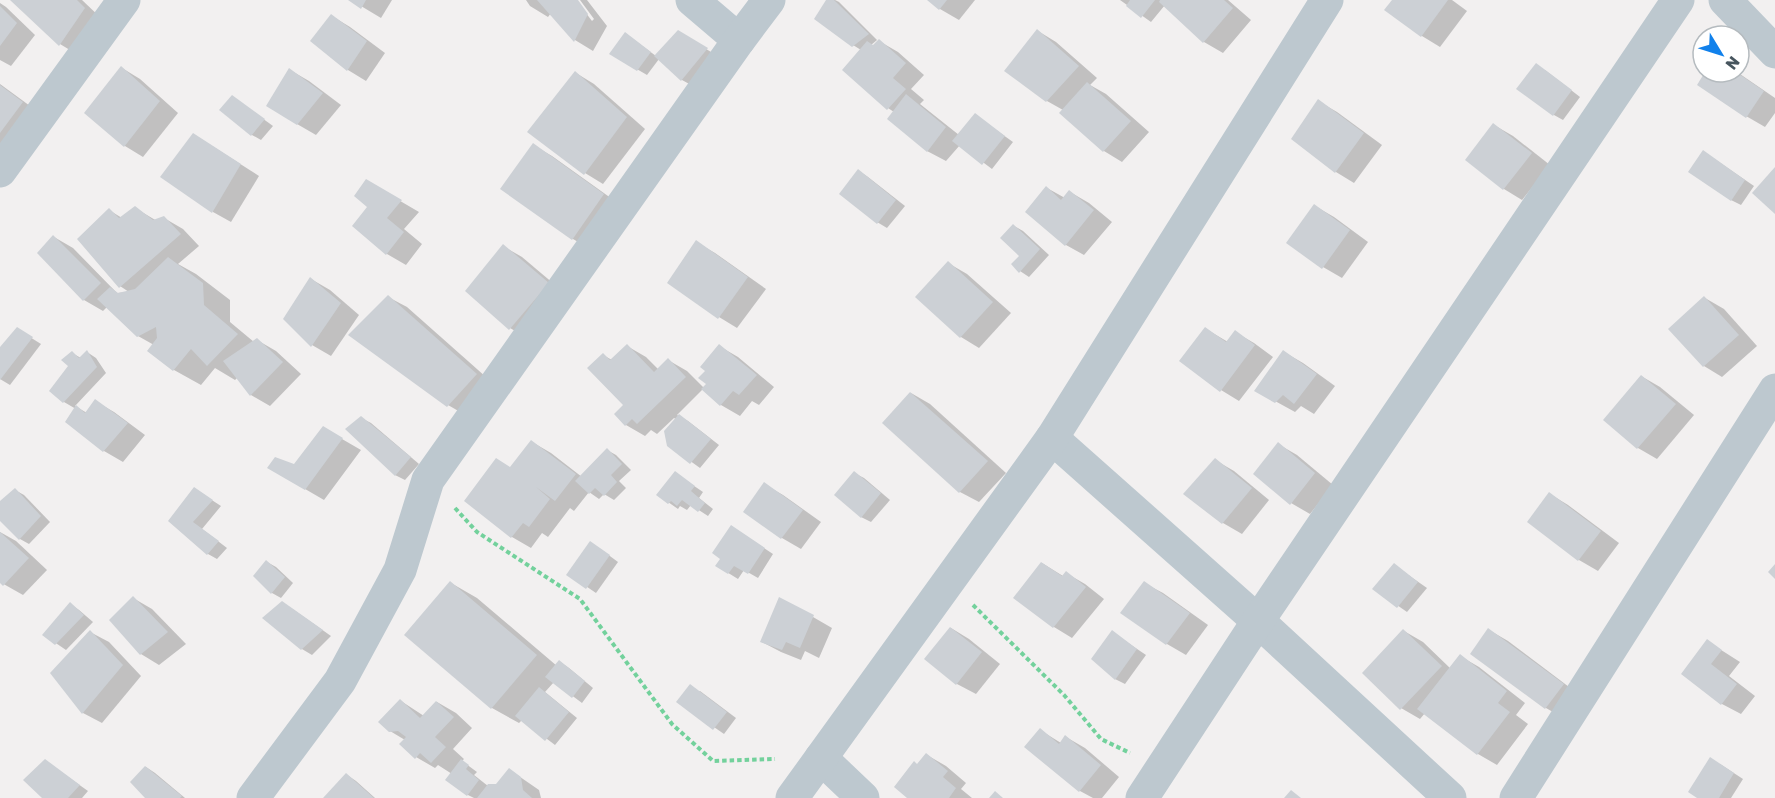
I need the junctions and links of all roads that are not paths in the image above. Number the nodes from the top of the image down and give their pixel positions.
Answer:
1 (124, 0) edge
2 (692, 0) edge
3 (769, 0) edge
4 (1327, 0) edge
5 (1678, 0) edge
6 (1725, 0) edge
7 (739, 40) junction
8 (1775, 52) edge
9 (0, 171) edge
10 (1775, 390) edge
11 (1052, 438) junction
12 (1258, 621) junction
13 (822, 758) junction
14 (253, 798) edge
15 (792, 798) edge
16 (863, 798) edge
17 (1142, 798) edge
18 (1450, 798) edge
19 (1516, 798) edge

1 - 9 street
2 - 7 street
3 - 7 street
4 - 11 street
5 - 12 street
6 - 8 street
7 - 14 street
10 - 19 street
11 - 12 street
11 - 13 street
12 - 17 street
12 - 18 street
13 - 15 street
13 - 16 street

